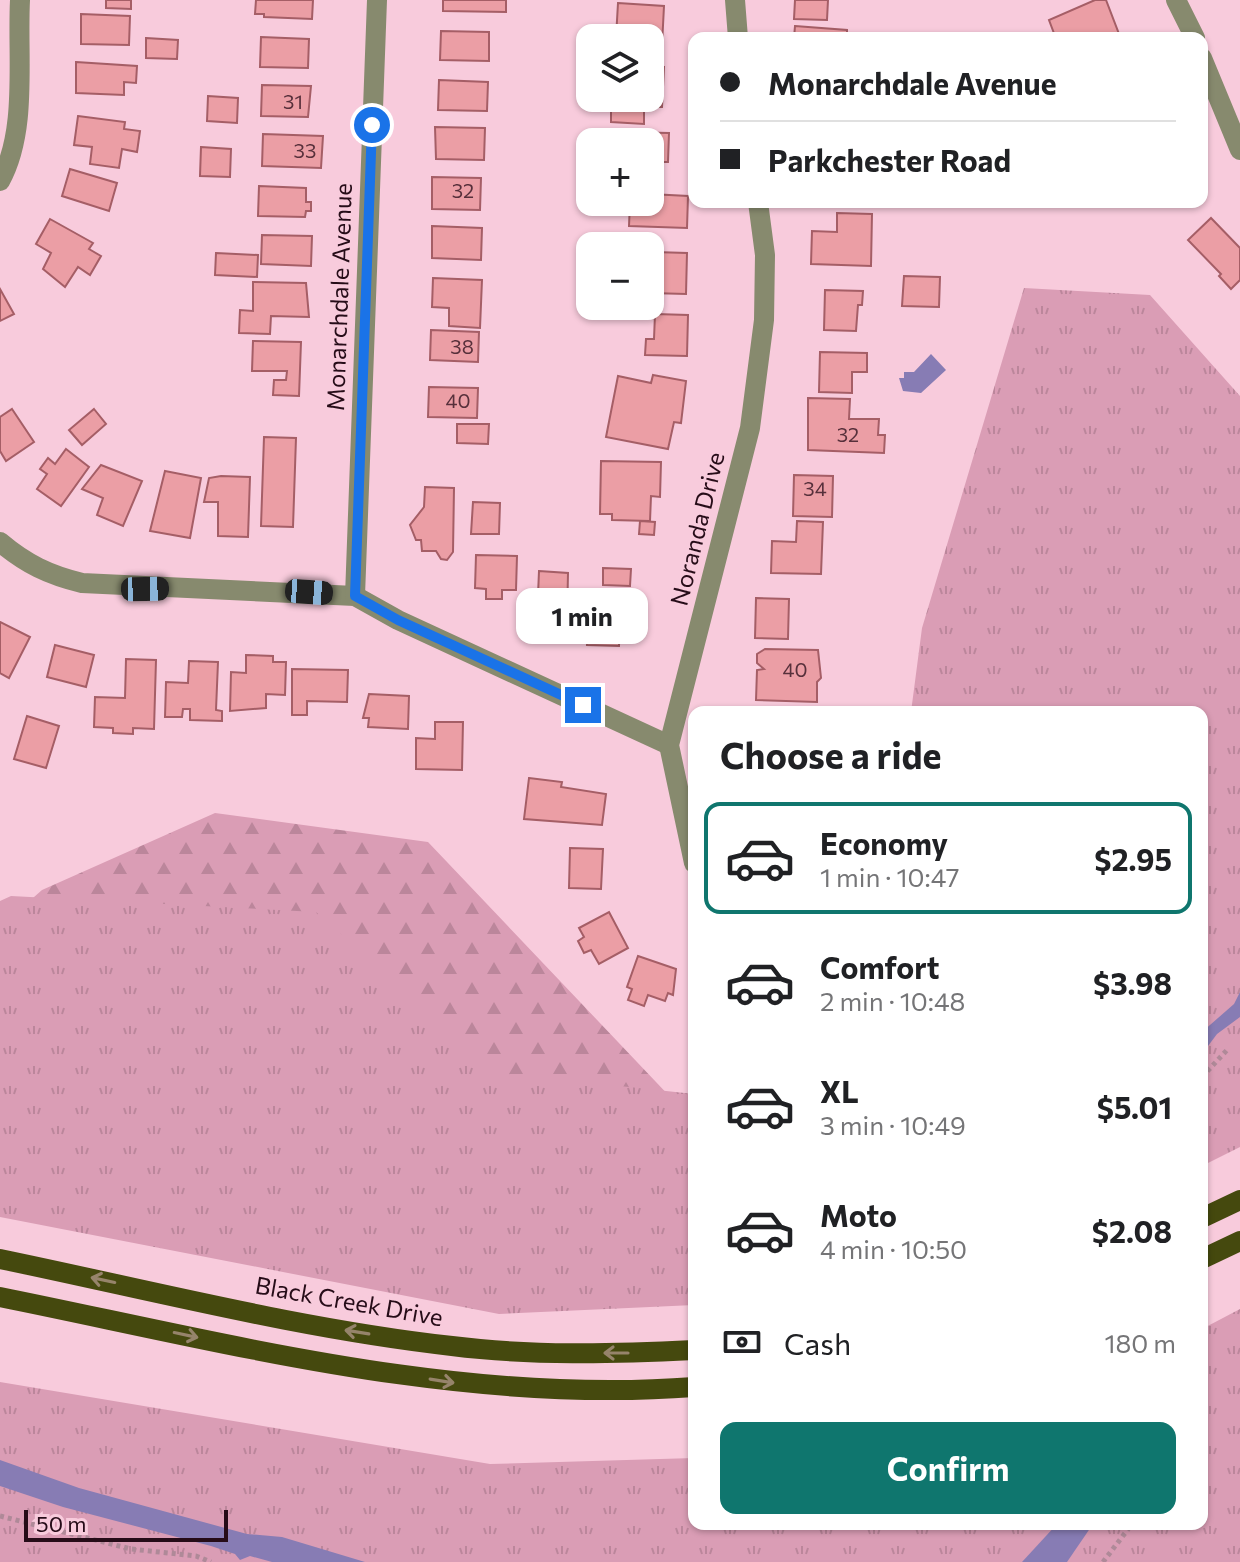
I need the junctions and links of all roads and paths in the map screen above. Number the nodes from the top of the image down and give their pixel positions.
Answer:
1 (20, 0) edge
2 (377, 0) edge
3 (735, 0) edge
4 (1176, 0) edge
5 (738, 32) edge
6 (1192, 32) edge
7 (1208, 73) edge
8 (1240, 150) edge
9 (0, 181) edge
10 (759, 208) edge
11 (0, 542) edge
12 (355, 596) junction
13 (669, 745) junction
14 (688, 835) edge
15 (1227, 1050) dead end
16 (1208, 1071) edge
17 (1240, 1200) edge
18 (1208, 1215) edge
19 (1240, 1241) edge
20 (1208, 1256) edge
21 (0, 1259) edge
22 (0, 1297) edge
23 (688, 1350) edge
24 (688, 1387) edge
25 (0, 1516) edge
26 (1127, 1530) edge
27 (211, 1562) edge
28 (1103, 1562) edge

1 - 9 street
2 - 12 street, Monarchdale Avenue
3 - 5 street
4 - 6 street
7 - 8 street
10 - 13 street, Noranda Drive
11 - 12 street
12 - 13 street
13 - 14 street, Noranda Drive
15 - 16 path
17 - 18 main road
19 - 20 main road
23 -> 21 main road, Black Creek Drive
22 -> 24 main road
25 - 27 path
26 - 28 path

